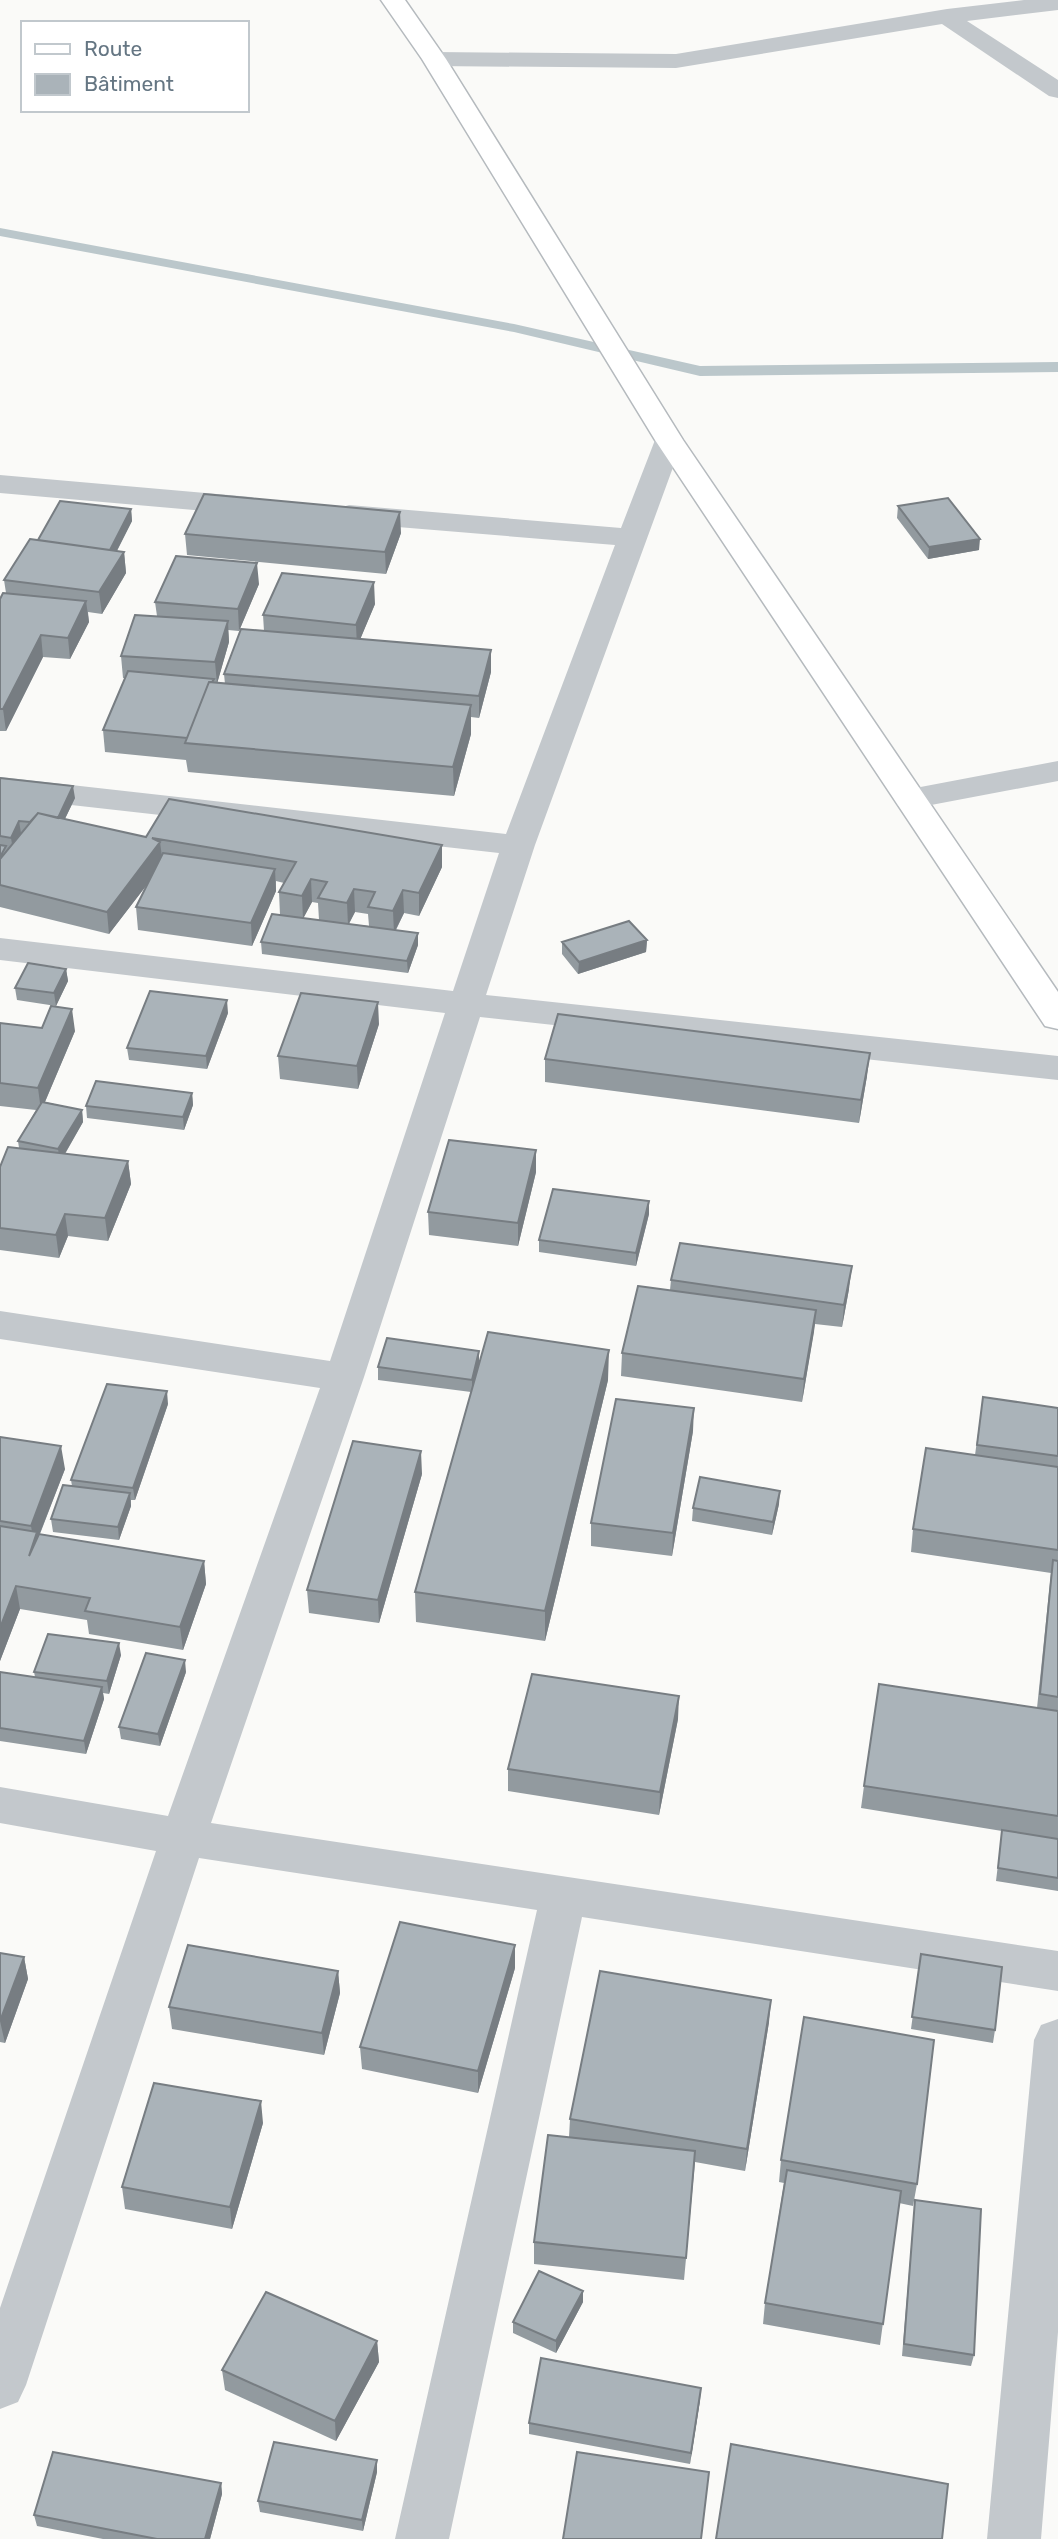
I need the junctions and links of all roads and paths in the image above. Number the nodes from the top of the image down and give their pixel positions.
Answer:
1 (393, 0) edge
2 (1058, 2) edge
3 (947, 16) junction
4 (434, 59) junction
5 (1058, 91) edge
6 (669, 440) junction
7 (0, 484) edge
8 (275, 508) edge
9 (316, 512) edge
10 (633, 538) junction
11 (1058, 771) edge
12 (0, 787) edge
13 (910, 799) junction
14 (518, 845) junction
15 (0, 949) edge
16 (465, 1004) junction
17 (1058, 1018) edge
18 (1058, 1068) edge
19 (0, 1325) edge
20 (344, 1377) junction
21 (0, 1805) edge
22 (183, 1837) junction
23 (564, 1895) junction
24 (1058, 1971) edge
25 (1058, 2040) edge
26 (0, 2385) edge
27 (422, 2539) edge
28 (1014, 2539) edge

1 - 4 main road
2 - 3 street
3 - 4 street
3 - 5 street
4 - 6 main road
6 - 10 street
6 - 13 main road
7 - 8 street
9 - 10 street
10 - 14 street
11 - 13 street
12 - 14 street
13 - 17 main road
14 - 16 street
15 - 16 street
16 - 18 street
16 - 20 street
19 - 20 street
20 - 22 street
21 - 22 street
22 - 23 street
22 - 26 street
23 - 24 street
23 - 27 street
25 - 28 street

